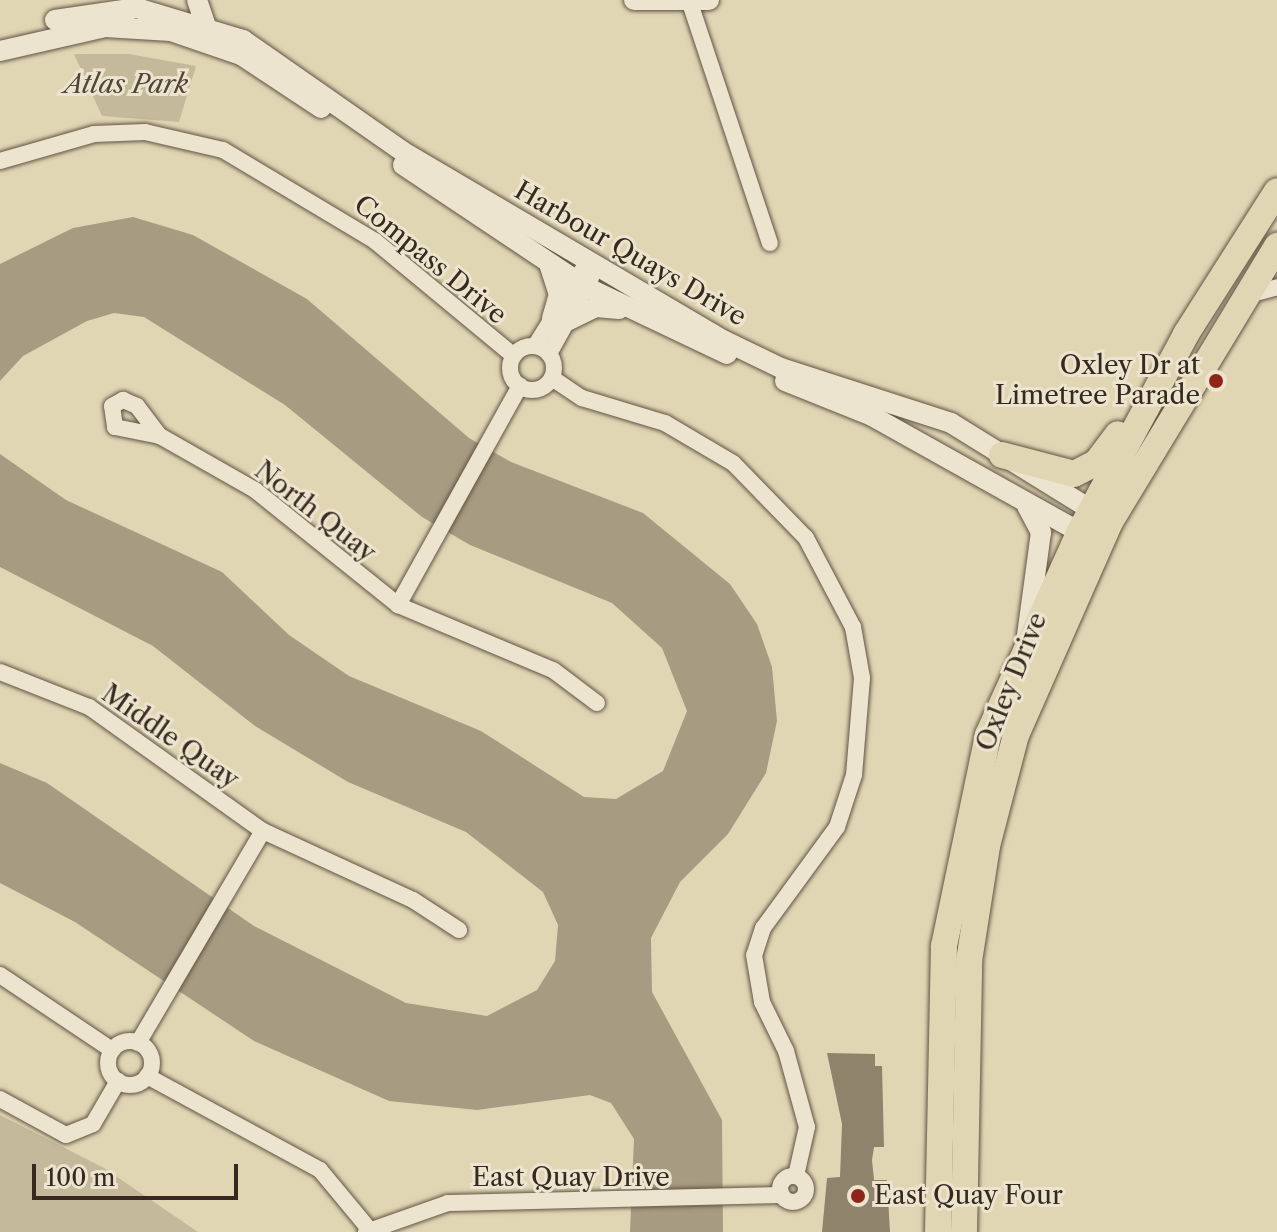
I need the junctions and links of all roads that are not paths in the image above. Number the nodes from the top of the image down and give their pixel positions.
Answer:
1 (89, 0) edge
2 (197, 0) edge
3 (634, 0) edge
4 (700, 2) edge
5 (138, 3) edge
6 (55, 20) junction
7 (206, 26) junction
8 (105, 27) junction
9 (171, 31) junction
10 (0, 50) edge
11 (0, 161) edge
12 (1277, 191) edge
13 (770, 243) dead end
14 (1277, 246) edge
15 (593, 263) junction
16 (549, 264) junction
17 (582, 284) junction
18 (1277, 287) edge
19 (1244, 297) junction
20 (630, 311) junction
21 (560, 320) junction
22 (1186, 334) junction
23 (542, 350) junction
24 (514, 356) junction
25 (552, 378) junction
26 (520, 386) junction
27 (160, 436) dead end
28 (1002, 455) junction
29 (1024, 503) junction
30 (1095, 527) junction
31 (398, 605) junction
32 (1027, 636) junction
33 (0, 672) edge
34 (597, 703) dead end
35 (263, 831) junction
36 (459, 930) dead end
37 (0, 975) edge
38 (138, 1043) junction
39 (112, 1050) junction
40 (147, 1076) junction
41 (118, 1081) junction
42 (0, 1099) edge
43 (367, 1231) edge
44 (938, 1232) edge
45 (964, 1232) edge

1 - 6 street
2 - 7 street
3 - 4 street
4 - 13 street
5 - 6 street, Harbour Quays Drive
5 - 7 street, Harbour Quays Drive
5 - 8 street
5 - 9 street, Harbour Quays Drive
6 - 10 street
7 - 15 street, Harbour Quays Drive
8 - 9 street
8 - 10 street
9 - 16 street, Harbour Quays Drive
11 - 24 street, Compass Drive
12 - 22 main road, Oxley Drive
14 - 19 main road, Oxley Drive
15 - 17 street
15 - 28 street, Harbour Quays Drive
16 - 17 street, Harbour Quays Drive
16 - 21 street
17 - 20 street, Harbour Quays Drive
17 - 21 street
18 - 19 street
19 - 30 main road, Oxley Drive
20 - 21 street
20 - 29 street, Harbour Quays Drive
21 - 23 street
22 - 28 main road
22 - 30 main road, Oxley Drive
23 - 24 street
23 - 25 street
24 - 26 street
25 - 26 street
25 - 43 street, East Quay Drive
26 - 31 street
27 - 31 street, North Quay
28 - 30 street, Harbour Quays Drive
29 - 30 street, Harbour Quays Drive
29 - 32 street
30 - 32 main road, Oxley Drive
30 - 45 main road, Oxley Drive
31 - 34 street, North Quay
32 - 44 main road, Oxley Drive
33 - 35 street, Middle Quay
35 - 36 street, Middle Quay
35 - 38 street
37 - 39 street
38 - 39 street
38 - 40 street
39 - 41 street
40 - 41 street
40 - 43 street
41 - 42 street

